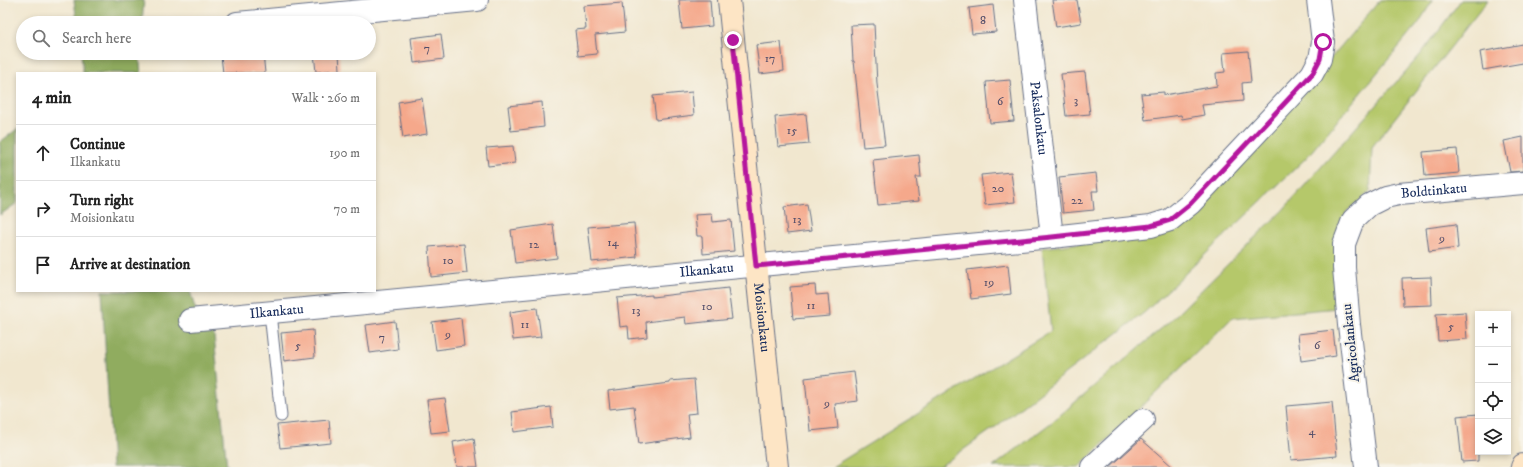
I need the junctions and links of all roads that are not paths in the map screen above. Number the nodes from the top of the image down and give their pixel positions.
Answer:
1 (477, 0) edge
2 (729, 0) edge
3 (1025, 0) edge
4 (1318, 0) edge
5 (310, 16) edge
6 (1523, 183) edge
7 (1353, 220) joint
8 (1052, 237) junction
9 (756, 266) junction
10 (270, 313) junction
11 (190, 320) dead end
12 (281, 416) dead end
13 (1143, 420) dead end
14 (777, 467) edge
15 (1092, 467) edge
16 (1366, 467) edge

1 - 5 street
2 - 9 street, Moisionkatu
3 - 8 street, Paksalonkatu
4 - 8 street, Ilkankatu
6 - 7 street, Boldtinkatu
7 - 16 street, Agricolankatu
8 - 9 street, Ilkankatu
9 - 10 street, Ilkankatu
9 - 14 street, Moisionkatu
10 - 11 street, Ilkankatu
10 - 12 lane
13 - 15 street

